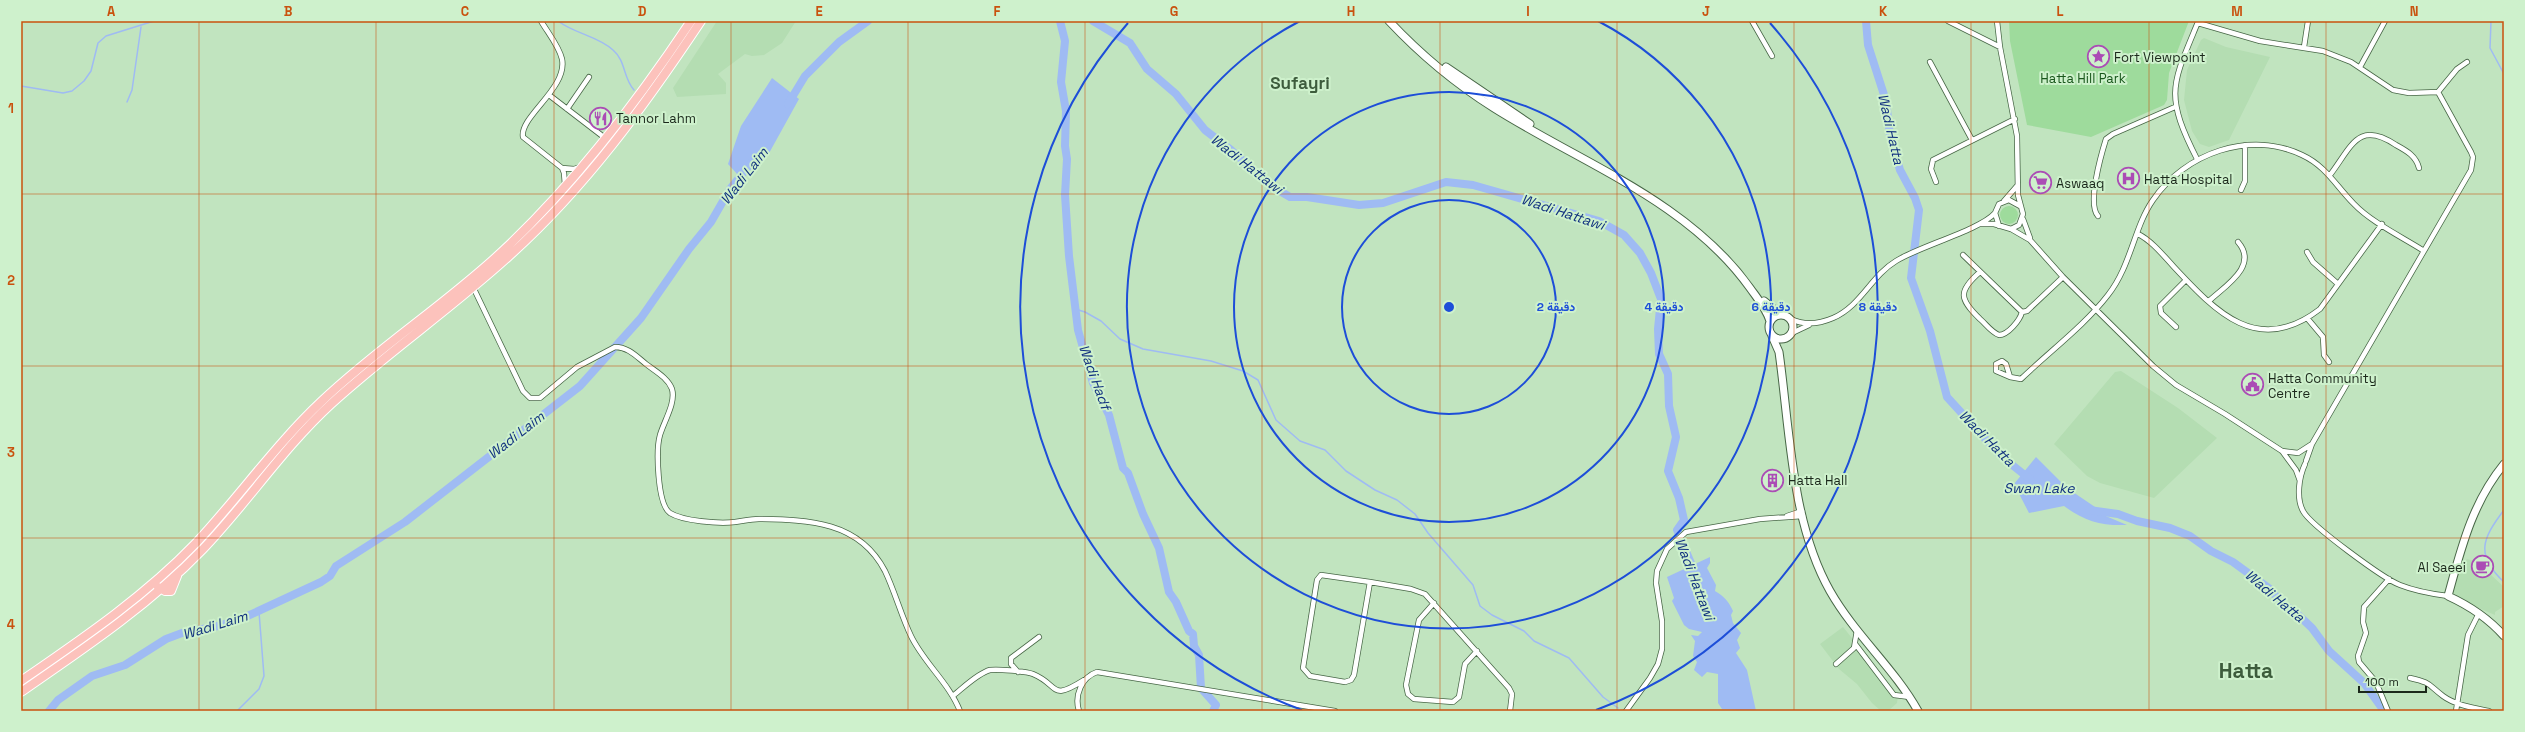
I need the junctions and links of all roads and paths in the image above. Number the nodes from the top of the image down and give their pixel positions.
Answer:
1 (541, 21) edge
2 (691, 21) edge
3 (701, 21) edge
4 (1389, 21) edge
5 (1395, 21) edge
6 (1752, 21) edge
7 (1948, 21) edge
8 (1997, 21) edge
9 (2308, 21) edge
10 (2385, 21) edge
11 (2198, 22) edge
12 (685, 30) junction
13 (2000, 47) junction
14 (2304, 47) junction
15 (1772, 56) dead end
16 (676, 58) junction
17 (1930, 62) dead end
18 (2467, 62) dead end
19 (2360, 67) junction
20 (588, 76) dead end
21 (2438, 92) junction
22 (549, 95) junction
23 (2175, 107) junction
24 (567, 109) junction
25 (2015, 119) junction
26 (605, 138) junction
27 (1972, 140) junction
28 (2245, 145) junction
29 (2197, 159) junction
30 (581, 167) junction
31 (562, 168) junction
32 (2419, 168) dead end
33 (2330, 175) junction
34 (1936, 182) dead end
35 (2018, 184) junction
36 (565, 187) junction
37 (2241, 190) dead end
38 (2004, 201) junction
39 (2021, 207) junction
40 (1995, 213) junction
41 (2098, 216) dead end
42 (2023, 218) junction
43 (1982, 224) junction
44 (2382, 224) junction
45 (1999, 226) junction
46 (2012, 229) junction
47 (2138, 234) junction
48 (2030, 240) junction
49 (2238, 242) dead end
50 (2424, 251) junction
51 (2307, 252) dead end
52 (1964, 255) dead end
53 (1980, 272) junction
54 (2063, 277) junction
55 (2186, 280) junction
56 (2338, 284) junction
57 (474, 288) junction
58 (2209, 301) junction
59 (2095, 309) junction
60 (2022, 312) junction
61 (1780, 314) junction
62 (2307, 318) junction
63 (1791, 319) junction
64 (1770, 321) junction
65 (1811, 324) junction
66 (2176, 327) dead end
67 (1790, 335) junction
68 (1772, 336) junction
69 (2329, 362) dead end
70 (1780, 363) junction
71 (2010, 377) dead end
72 (2312, 444) junction
73 (2282, 451) junction
74 (2298, 453) junction
75 (2305, 463) junction
76 (2504, 464) edge
77 (2292, 465) junction
78 (2300, 481) junction
79 (1802, 514) junction
80 (177, 560) junction
81 (2389, 579) junction
82 (1370, 582) junction
83 (161, 590) junction
84 (2448, 596) junction
85 (1434, 603) junction
86 (2479, 613) junction
87 (1857, 630) junction
88 (2504, 636) edge
89 (1039, 637) dead end
90 (1856, 645) junction
91 (1477, 650) junction
92 (1836, 664) dead end
93 (1018, 672) junction
94 (2410, 678) dead end
95 (1086, 679) junction
96 (21, 681) edge
97 (21, 692) edge
98 (954, 695) junction
99 (1910, 697) junction
100 (2457, 703) junction
101 (960, 711) edge
102 (1079, 711) edge
103 (1335, 711) edge
104 (1510, 711) edge
105 (1626, 711) edge
106 (1918, 711) edge
107 (2388, 711) edge
108 (2456, 711) edge
109 (2489, 711) edge

1 - 22 street
2 - 12 highway
3 - 16 highway
4 - 64 main road
5 - 61 main road
6 - 15 street
7 - 13 street
8 - 13 street
9 - 14 street
10 - 19 street
11 - 14 street
11 - 23 street
12 - 16 highway
12 - 26 highway
13 - 25 street
14 - 19 street
16 - 57 highway
17 - 27 street
18 - 21 street
19 - 21 street
20 - 24 street
21 - 50 street
22 - 24 street
22 - 31 street
23 - 29 street
23 - 41 street
24 - 26 street
25 - 27 street
25 - 35 street
26 - 30 highway
27 - 34 street
28 - 29 street
28 - 33 street
28 - 37 street
29 - 47 street
30 - 31 street
30 - 36 highway
31 - 36 street
32 - 33 street
33 - 44 street
35 - 38 street
35 - 39 street
36 - 80 highway
38 - 39 street
38 - 40 street
39 - 42 street
40 - 43 street
40 - 45 street
42 - 46 street
42 - 48 street
43 - 45 street
43 - 65 street
44 - 50 street
44 - 56 street
45 - 46 street
46 - 48 street
47 - 55 street
47 - 59 street
48 - 54 street
49 - 58 street
50 - 72 street
51 - 56 street
52 - 53 street
53 - 60 street
53 - 60 street
54 - 59 street
54 - 60 street
55 - 58 street
55 - 66 street
56 - 62 street
57 - 83 highway
57 - 98 street
58 - 62 street
59 - 71 street
59 - 73 street
61 - 63 main road
61 - 64 main road
62 - 69 street
63 - 65 street
63 - 67 main road
64 - 68 main road
65 - 67 street
67 - 68 main road
67 - 70 main road
68 - 70 main road
70 - 79 main road
72 - 74 street
72 - 75 street
73 - 74 street
73 - 77 street
74 - 75 street
74 - 77 street
75 - 77 street
75 - 78 street
76 - 84 main road
77 - 78 street
78 - 81 street
79 - 87 main road
79 - 105 street
80 - 83 highway
80 - 96 highway
81 - 84 street
81 - 107 street
82 - 82 street
82 - 85 street
83 - 97 highway
84 - 86 main road
85 - 91 street
85 - 91 street
86 - 88 main road
86 - 100 street
87 - 90 street
87 - 99 main road
89 - 93 street
90 - 92 street
90 - 99 street
91 - 104 street
93 - 95 street
93 - 98 street
94 - 100 street
95 - 102 street
95 - 103 street
98 - 101 street
99 - 106 main road
100 - 108 street
100 - 109 street

